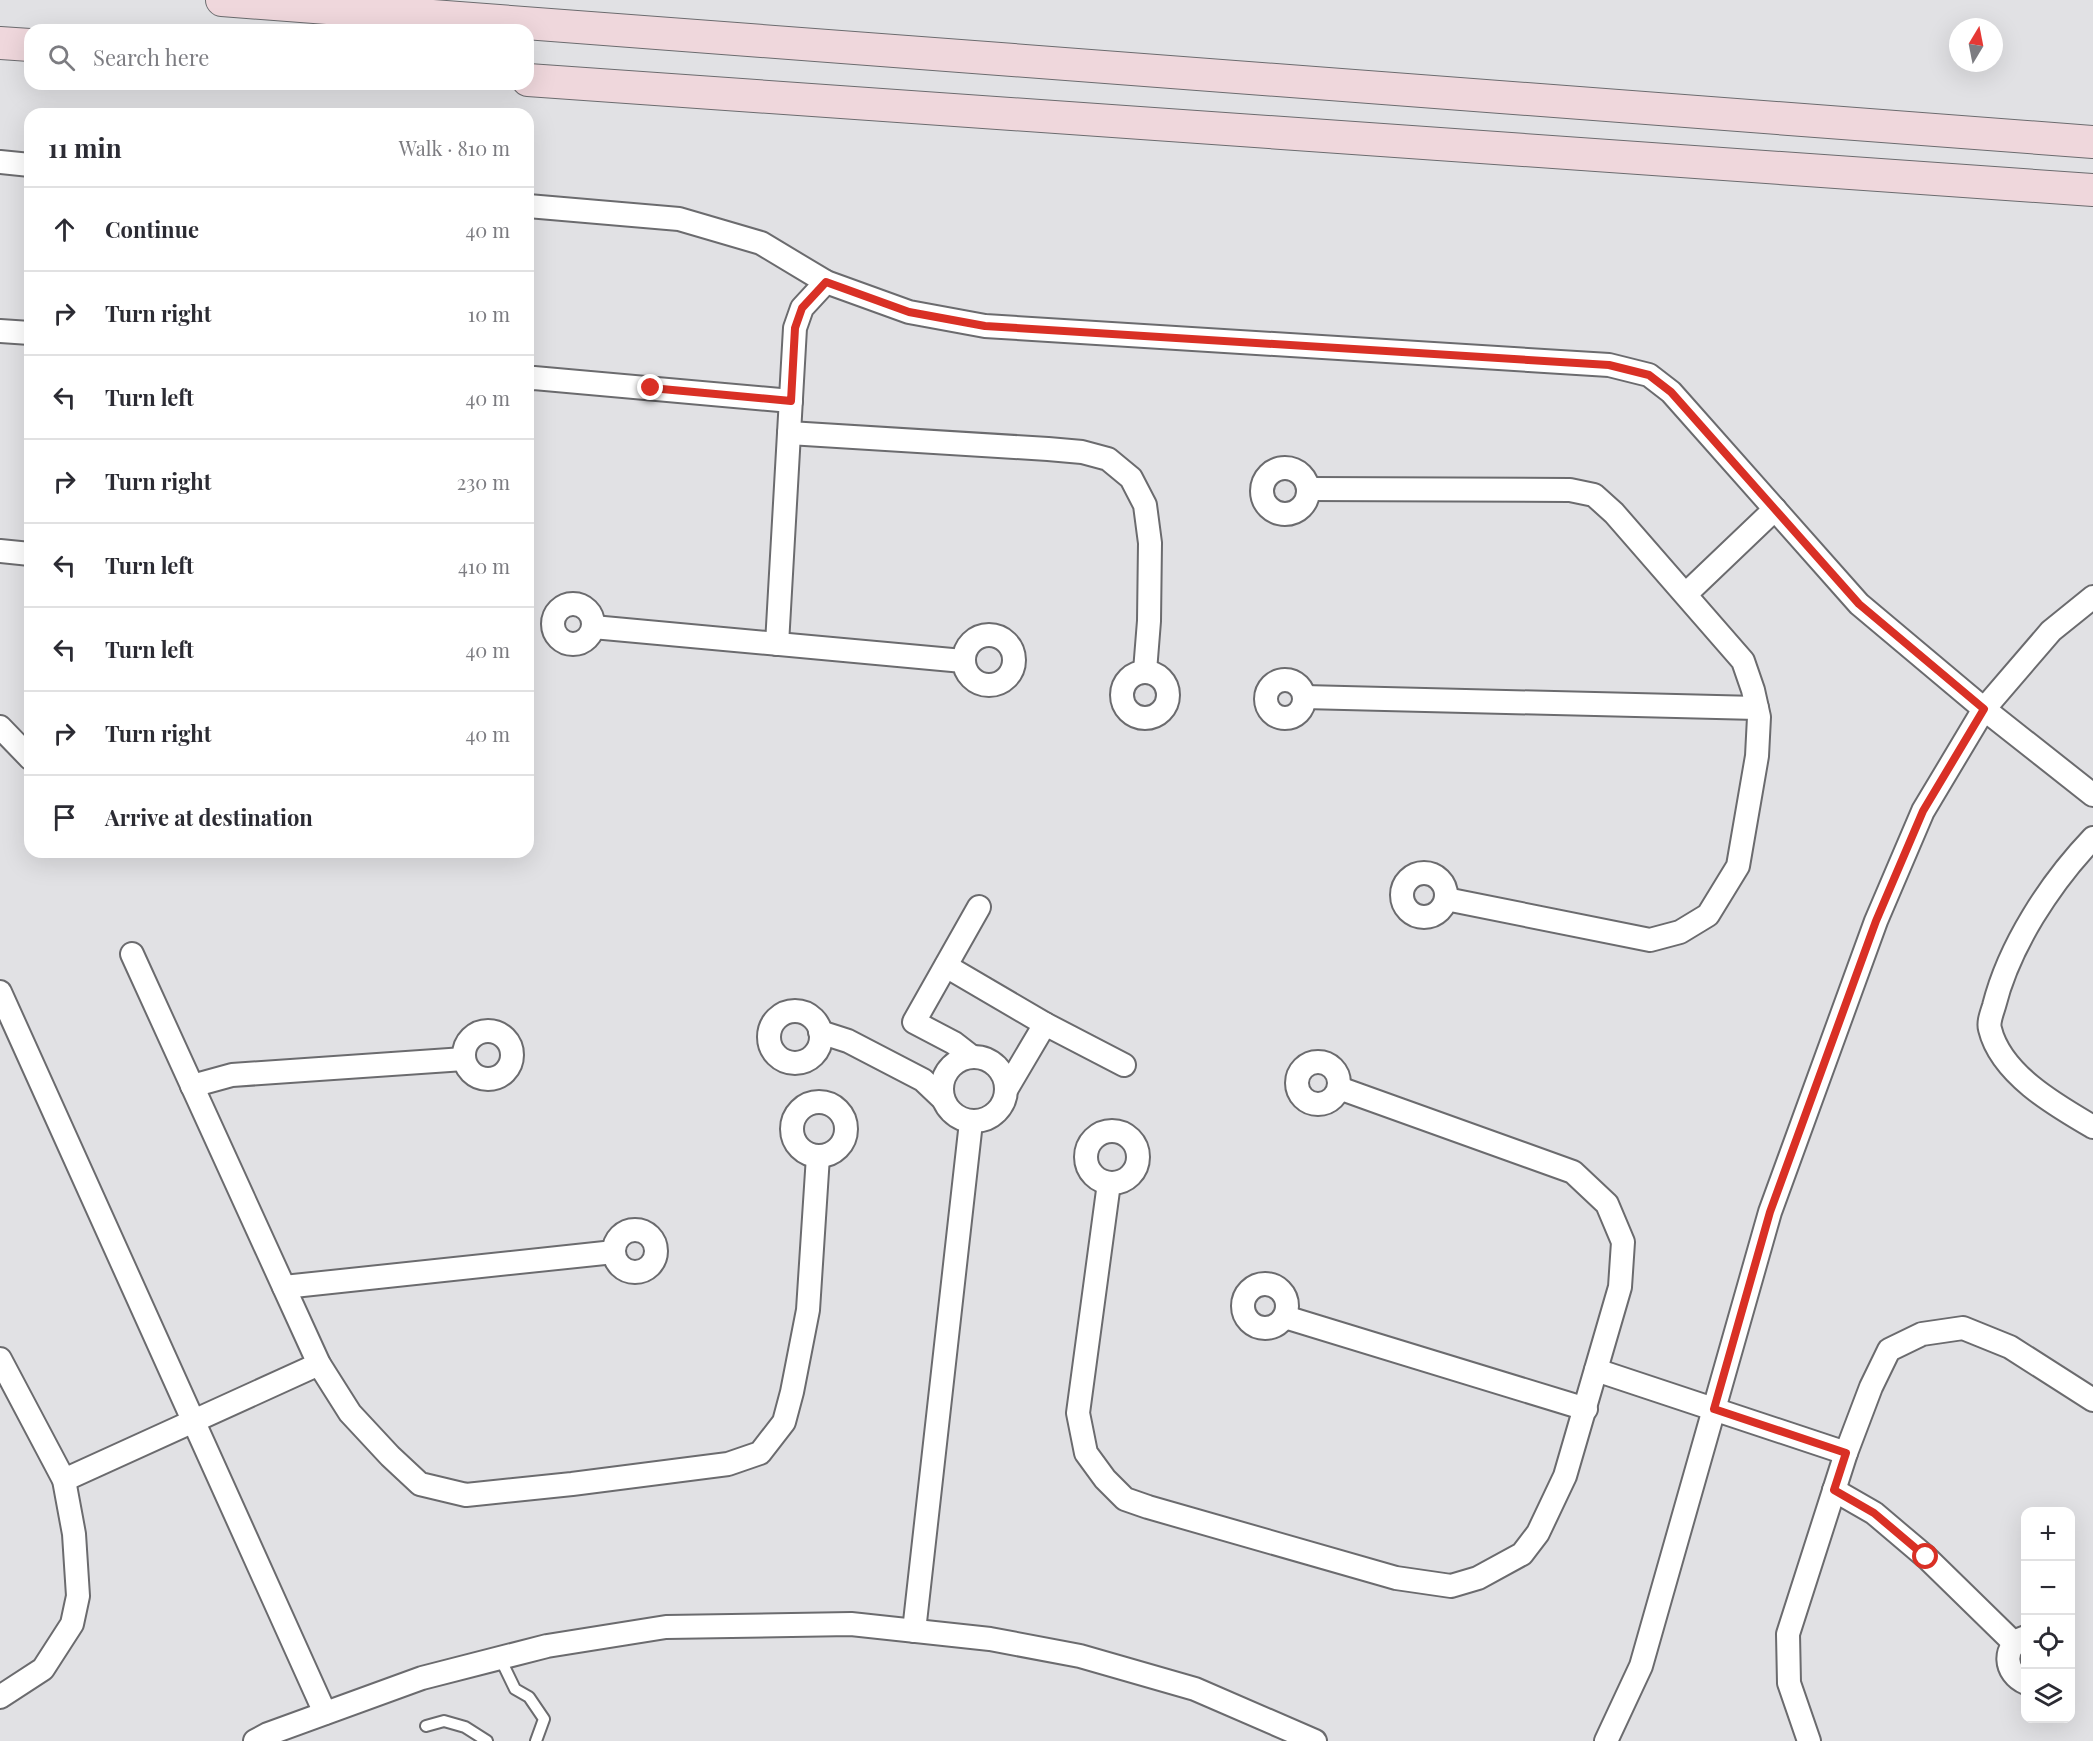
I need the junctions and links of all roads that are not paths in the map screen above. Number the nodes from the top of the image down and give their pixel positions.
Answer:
1 (222, 0) edge
2 (0, 42) edge
3 (24, 44) edge
4 (534, 80) edge
5 (1327, 84) junction
6 (1325, 136) junction
7 (2093, 142) edge
8 (0, 162) edge
9 (24, 164) edge
10 (2093, 190) edge
11 (534, 207) edge
12 (826, 282) junction
13 (0, 331) edge
14 (24, 333) edge
15 (534, 378) edge
16 (791, 401) junction
17 (789, 433) junction
18 (1308, 489) dead end
19 (1775, 509) junction
20 (0, 551) edge
21 (24, 553) edge
22 (1686, 594) junction
23 (2093, 597) edge
24 (593, 627) dead end
25 (777, 644) junction
26 (963, 661) dead end
27 (1145, 671) dead end
28 (1304, 697) dead end
29 (1757, 708) junction
30 (1984, 709) junction
31 (0, 727) edge
32 (24, 752) edge
33 (2093, 795) edge
34 (2093, 838) edge
35 (1446, 899) dead end
36 (979, 907) dead end
37 (132, 954) dead end
38 (946, 966) junction
39 (0, 992) edge
40 (1045, 1024) junction
41 (820, 1032) dead end
42 (464, 1059) dead end
43 (1124, 1065) dead end
44 (948, 1071) junction
45 (1003, 1080) junction
46 (192, 1086) junction
47 (1339, 1088) dead end
48 (971, 1122) junction
49 (2093, 1127) edge
50 (818, 1156) dead end
51 (1109, 1182) dead end
52 (614, 1252) dead end
53 (284, 1287) junction
54 (1286, 1317) dead end
55 (0, 1359) edge
56 (319, 1364) junction
57 (1596, 1370) junction
58 (2093, 1400) edge
59 (1586, 1409) junction
60 (1714, 1409) junction
61 (194, 1421) junction
62 (1846, 1453) junction
63 (64, 1480) junction
64 (1834, 1490) junction
65 (914, 1631) junction
66 (2020, 1640) edge
67 (500, 1658) junction
68 (2021, 1680) edge
69 (0, 1697) edge
70 (325, 1713) junction
71 (426, 1726) dead end
72 (1606, 1740) edge
73 (255, 1741) edge
74 (487, 1741) edge
75 (536, 1741) edge
76 (1315, 1741) edge
77 (1809, 1741) edge

1 - 5 main road
2 - 3 main road
4 - 6 main road
5 - 6 main road
5 - 7 main road
6 - 10 main road
8 - 9 street
11 - 12 street
12 - 16 street
12 - 19 street
13 - 14 street
15 - 16 street
16 - 17 street
17 - 25 street
17 - 27 street
18 - 22 street
19 - 22 street
19 - 30 street
20 - 21 street
22 - 29 street
23 - 30 street
24 - 25 street
25 - 26 street
28 - 29 street
29 - 35 street
30 - 33 street
30 - 60 street
31 - 32 street
34 - 49 street
36 - 38 street
37 - 46 street
38 - 40 street
38 - 44 street
39 - 61 street
40 - 43 street
40 - 45 street
41 - 44 street
42 - 46 street
44 - 45 street
44 - 48 street
45 - 48 street
46 - 53 street
47 - 57 street
48 - 65 street
50 - 56 street
51 - 59 street
52 - 53 street
53 - 56 street
54 - 59 street
55 - 63 street
56 - 61 street
57 - 59 street
57 - 60 street
58 - 62 street
60 - 62 street
60 - 72 street
61 - 63 street
61 - 70 street
62 - 64 street
63 - 69 street
64 - 66 street
64 - 77 street
65 - 67 street
65 - 76 street
66 - 68 street
67 - 70 street
67 - 75 lane
70 - 73 street
71 - 74 lane

